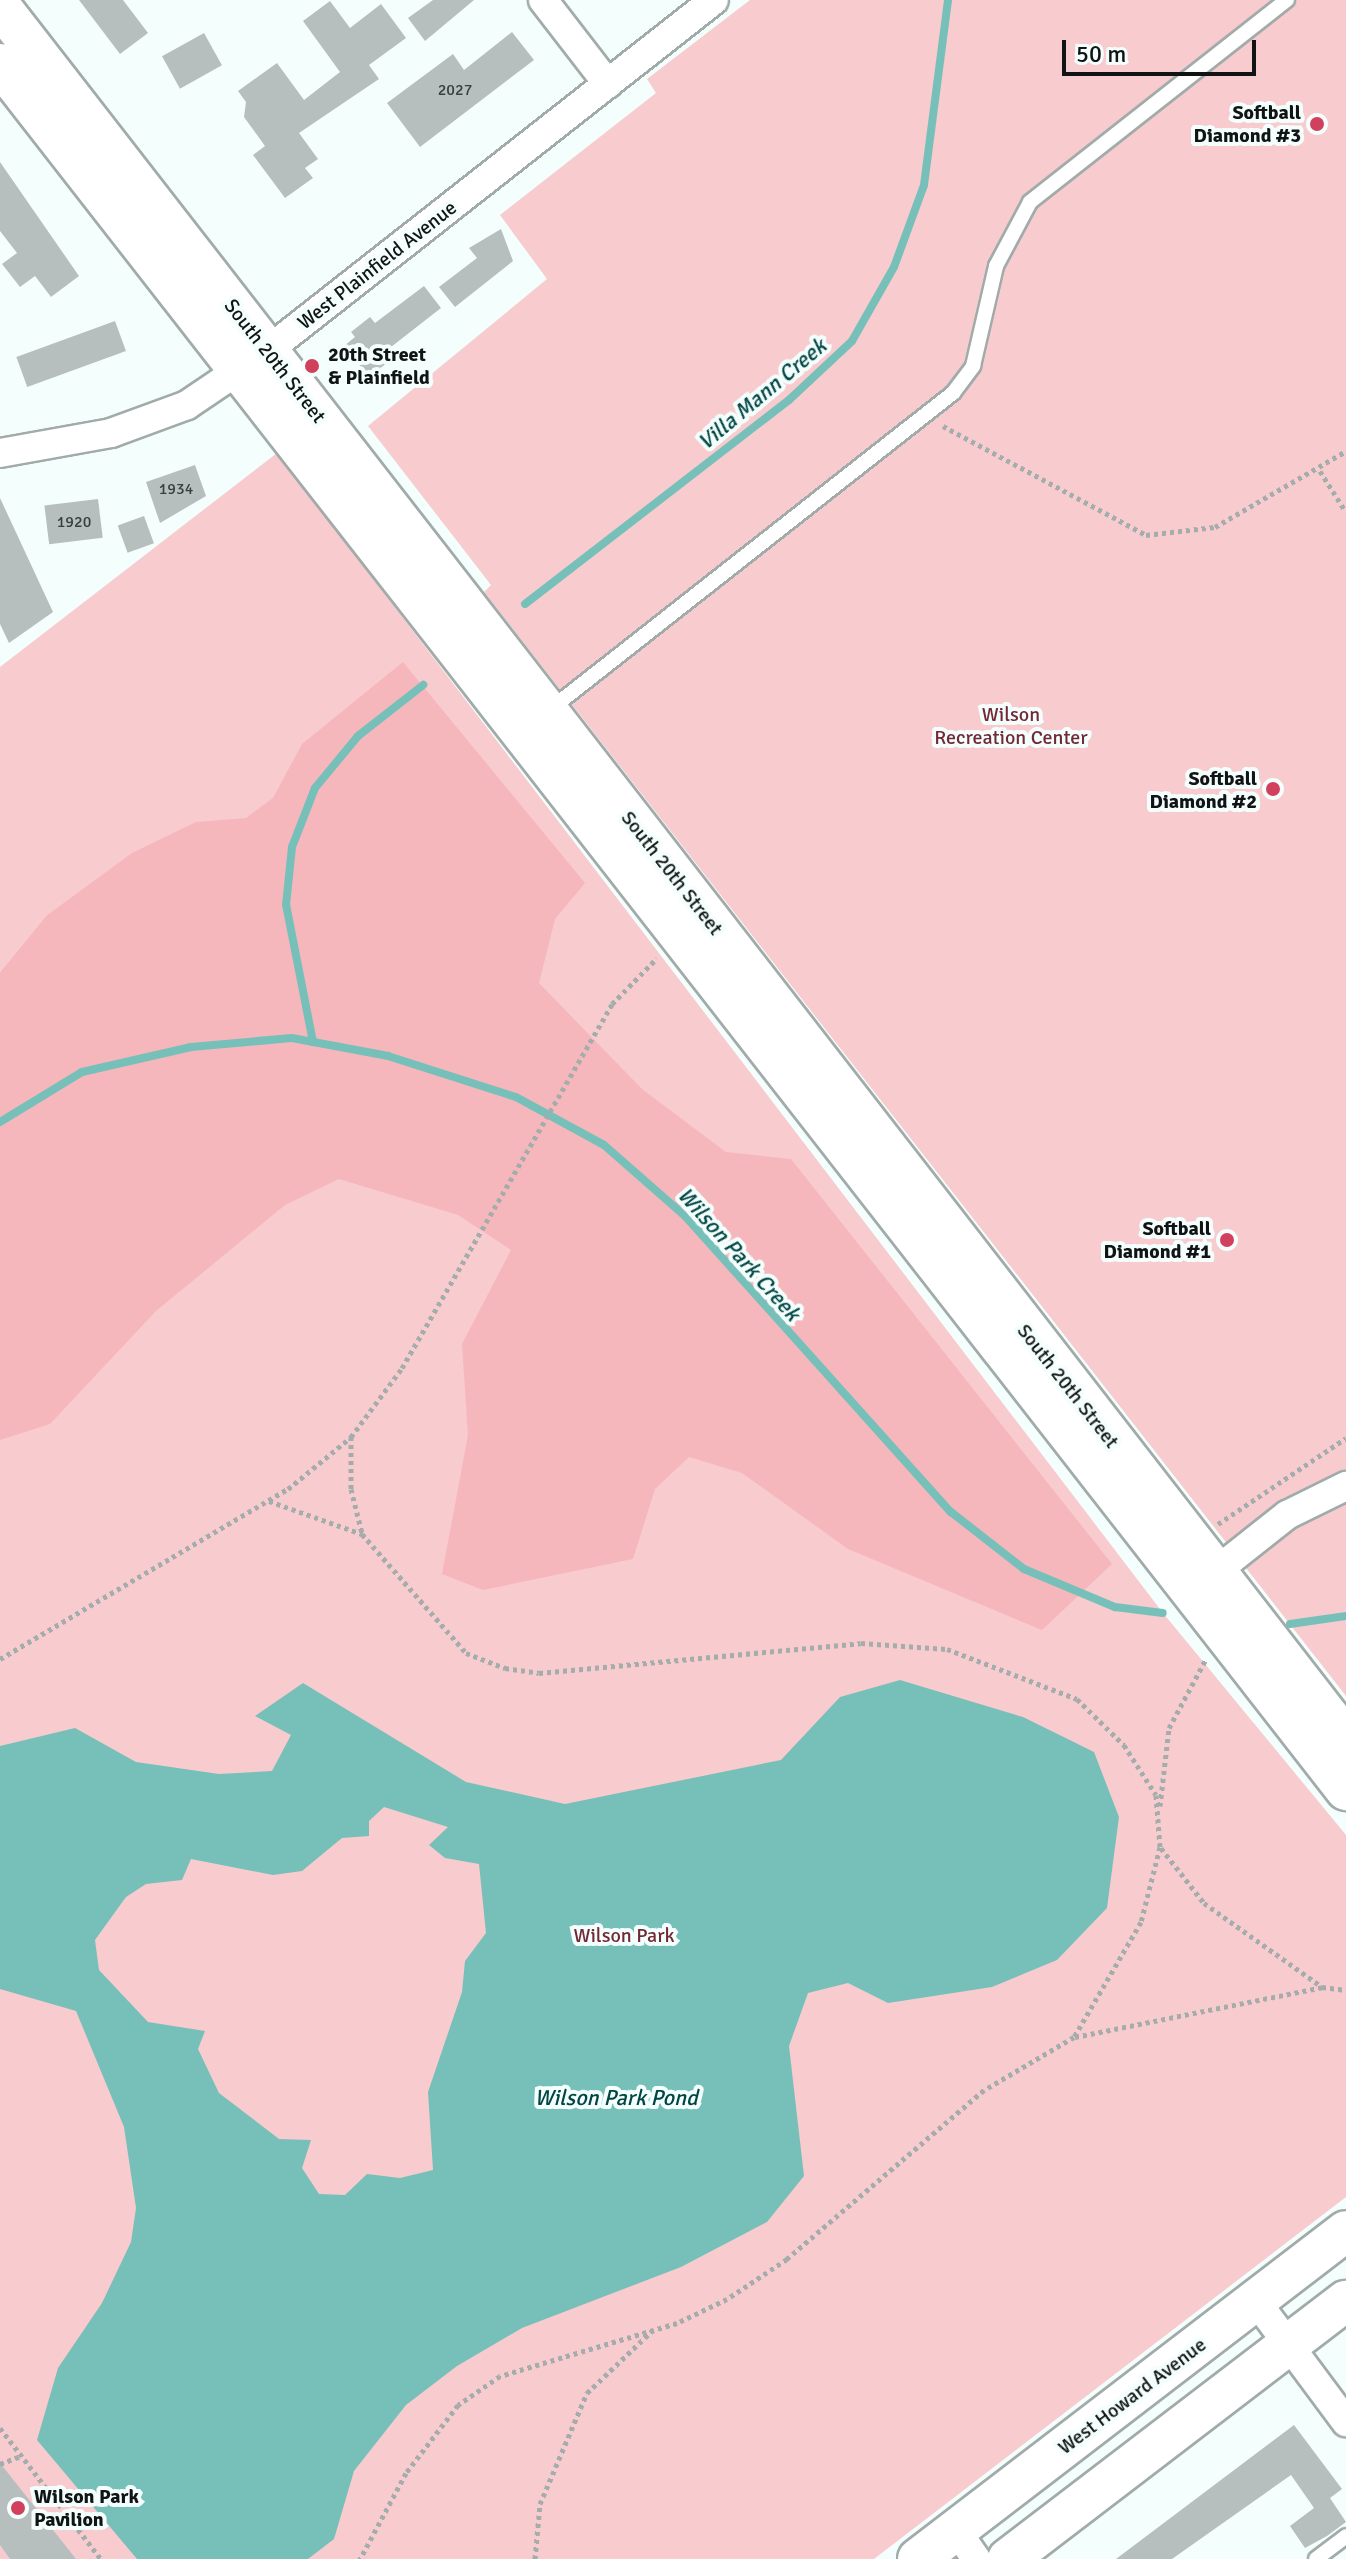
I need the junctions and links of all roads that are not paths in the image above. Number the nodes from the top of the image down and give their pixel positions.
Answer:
1 (543, 0) edge
2 (714, 0) edge
3 (1287, 0) edge
4 (0, 6) edge
5 (0, 64) edge
6 (608, 84) junction
7 (253, 361) junction
8 (0, 453) edge
9 (532, 722) junction
10 (1346, 1486) edge
11 (1210, 1593) junction
12 (1298, 1702) junction
13 (1346, 1739) edge
14 (1346, 1790) edge
15 (1346, 2231) edge
16 (1256, 2301) junction
17 (1346, 2301) edge
18 (1289, 2345) junction
19 (1346, 2422) edge
20 (1346, 2536) edge
21 (966, 2544) edge
22 (918, 2559) edge
23 (1008, 2559) edge
24 (1316, 2559) edge

1 - 6 street
2 - 6 street, West Plainfield Avenue
3 - 9 lane
4 - 7 street, South 20th Street
5 - 7 street, South 20th Street
6 - 7 street, West Plainfield Avenue
7 - 8 street, West Plainfield Avenue
7 - 9 street, South 20th Street
9 - 11 street, South 20th Street
10 - 11 street
11 - 12 street, South 20th Street
12 - 13 street, South 20th Street
12 - 14 street, South 20th Street
15 - 16 street, West Howard Avenue
16 - 18 street
16 - 21 street, West Howard Avenue
17 - 18 street
18 - 19 street
18 - 23 street
20 - 24 lane
21 - 22 street, West Howard Avenue

